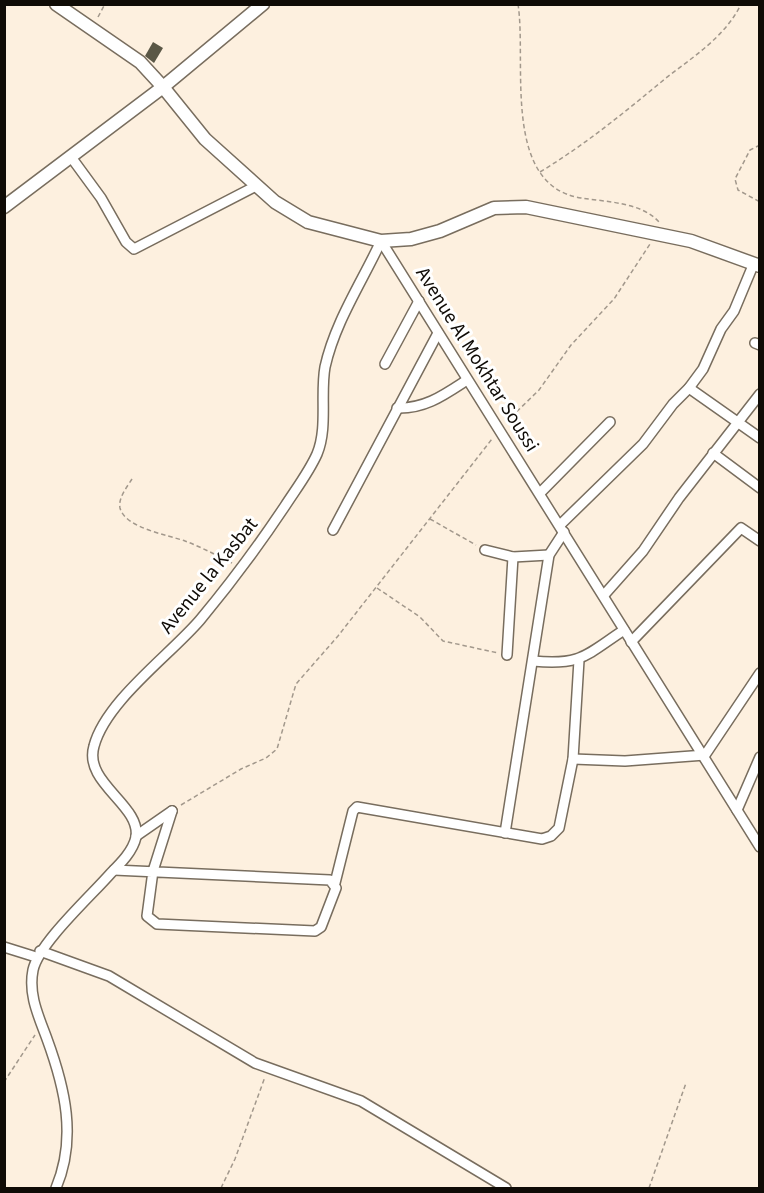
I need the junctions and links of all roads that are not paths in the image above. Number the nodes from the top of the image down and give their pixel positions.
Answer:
1 (56, 4) edge
2 (263, 4) edge
3 (164, 87) junction
4 (70, 157) junction
5 (256, 186) junction
6 (4, 207) edge
7 (381, 241) junction
8 (756, 265) edge
9 (419, 301) junction
10 (438, 333) junction
11 (385, 364) dead end
12 (467, 380) junction
13 (689, 388) junction
14 (759, 394) edge
15 (397, 408) junction
16 (610, 422) dead end
17 (737, 422) junction
18 (759, 438) edge
19 (713, 453) junction
20 (759, 488) edge
21 (540, 493) junction
22 (562, 529) junction
23 (333, 530) dead end
24 (759, 541) edge
25 (485, 550) road end
26 (549, 555) junction
27 (513, 557) junction
28 (604, 595) junction
29 (624, 630) junction
30 (631, 642) junction
31 (507, 655) road end
32 (579, 660) junction
33 (533, 661) junction
34 (759, 673) edge
35 (705, 755) junction
36 (759, 757) edge
37 (573, 759) junction
38 (737, 810) junction
39 (505, 833) junction
40 (136, 836) junction
41 (759, 847) edge
42 (114, 870) junction
43 (153, 872) junction
44 (335, 883) junction
45 (4, 947) edge
46 (38, 954) junction
47 (56, 1188) edge
48 (507, 1188) edge

1 - 3 street
2 - 3 street
3 - 4 street
3 - 5 street
4 - 5 street
4 - 6 street
5 - 7 street
7 - 8 street
7 - 9 street, Avenue Al Mokhtar Soussi
7 - 40 street, Avenue la Kasbat
8 - 13 street
9 - 10 street, Avenue Al Mokhtar Soussi
9 - 11 street
10 - 12 street, Avenue Al Mokhtar Soussi
10 - 15 street
12 - 15 street
12 - 21 street, Avenue Al Mokhtar Soussi
13 - 17 street
13 - 22 street
14 - 17 street
15 - 23 street
16 - 21 street
17 - 18 street
17 - 19 street
19 - 20 street
19 - 28 street
21 - 22 street, Avenue Al Mokhtar Soussi
22 - 26 street
22 - 28 street, Avenue Al Mokhtar Soussi
24 - 30 street
25 - 27 street
26 - 27 street
26 - 33 street
27 - 31 street
28 - 29 street, Avenue Al Mokhtar Soussi
29 - 30 street, Avenue Al Mokhtar Soussi
29 - 32 street
30 - 35 street, Avenue Al Mokhtar Soussi
32 - 33 street
32 - 37 street
33 - 39 street
34 - 35 street
35 - 37 street
35 - 38 street, Avenue Al Mokhtar Soussi
36 - 38 street
37 - 39 street
38 - 41 street, Avenue Al Mokhtar Soussi
39 - 44 street
40 - 42 street
40 - 43 street
42 - 43 street
42 - 46 street
43 - 44 street
43 - 44 street
45 - 46 street
46 - 47 street
46 - 48 street

